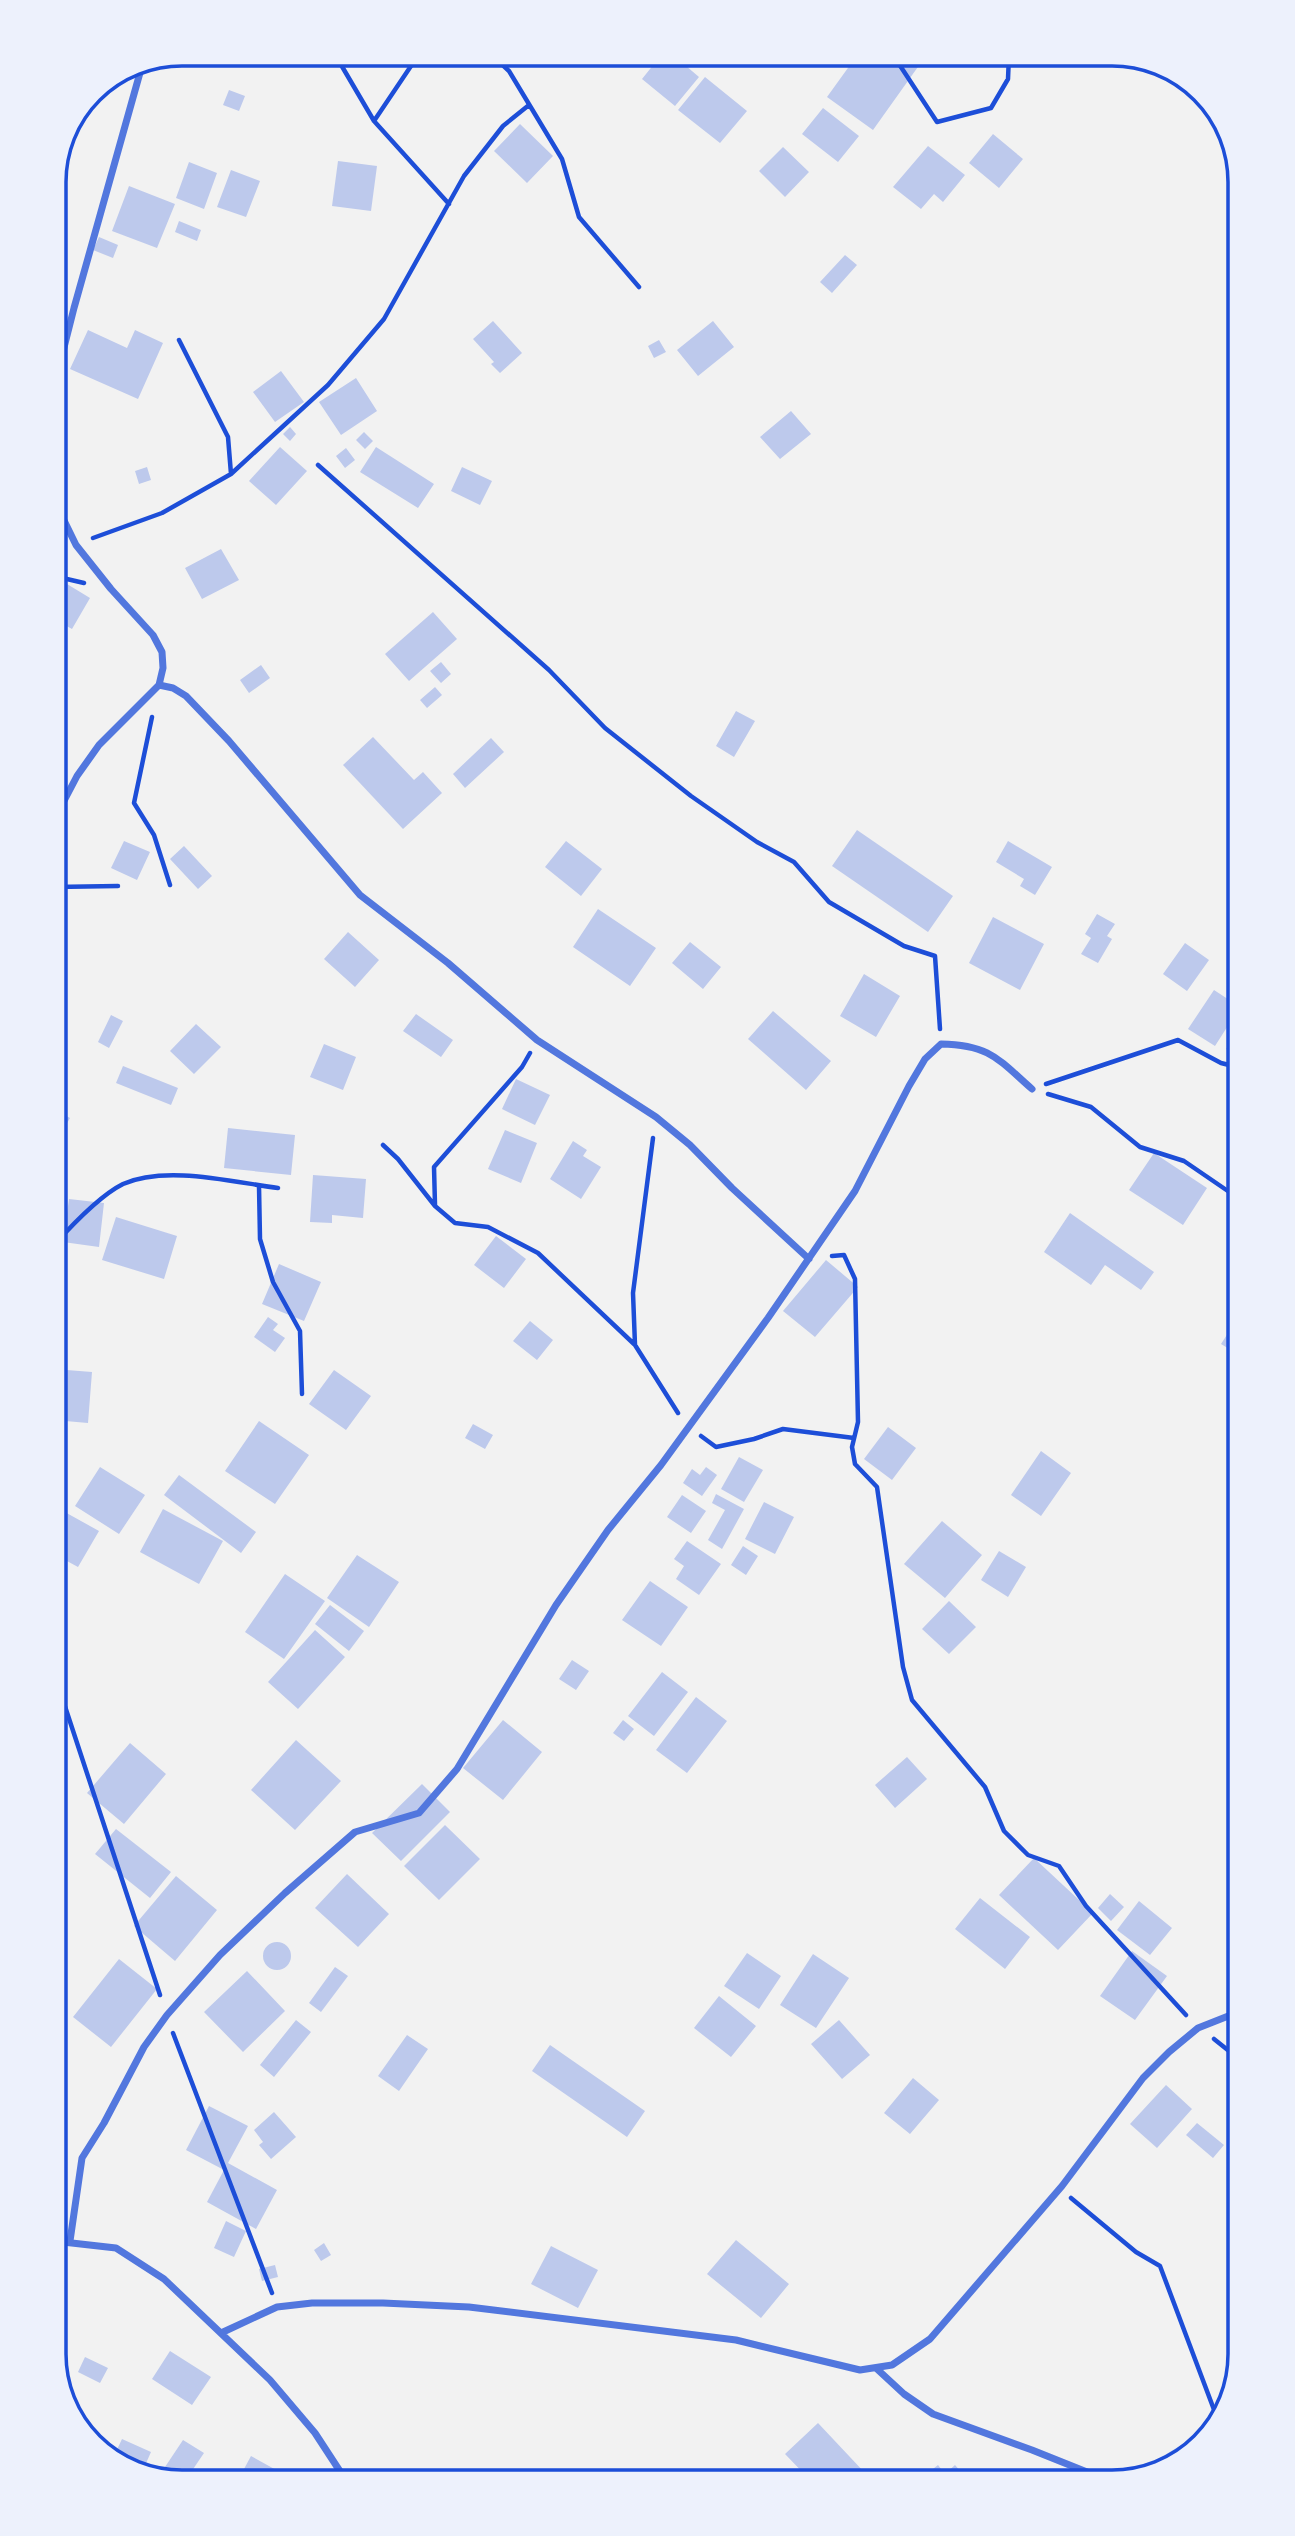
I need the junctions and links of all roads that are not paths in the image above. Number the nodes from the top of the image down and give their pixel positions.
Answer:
1 (139, 76) edge
2 (67, 340) edge
3 (67, 526) edge
4 (159, 685) junction
5 (67, 797) edge
6 (1032, 1089) road end
7 (809, 1259) junction
8 (1228, 2016) edge
9 (69, 2241) joint
10 (221, 2333) junction
11 (877, 2369) junction
12 (339, 2469) edge
13 (1078, 2470) edge

1 - 2 street
3 - 4 street
4 - 5 street
4 - 7 street
6 - 7 street
7 - 9 street
8 - 11 street
9 - 10 street
10 - 11 street
10 - 12 street
11 - 13 street

